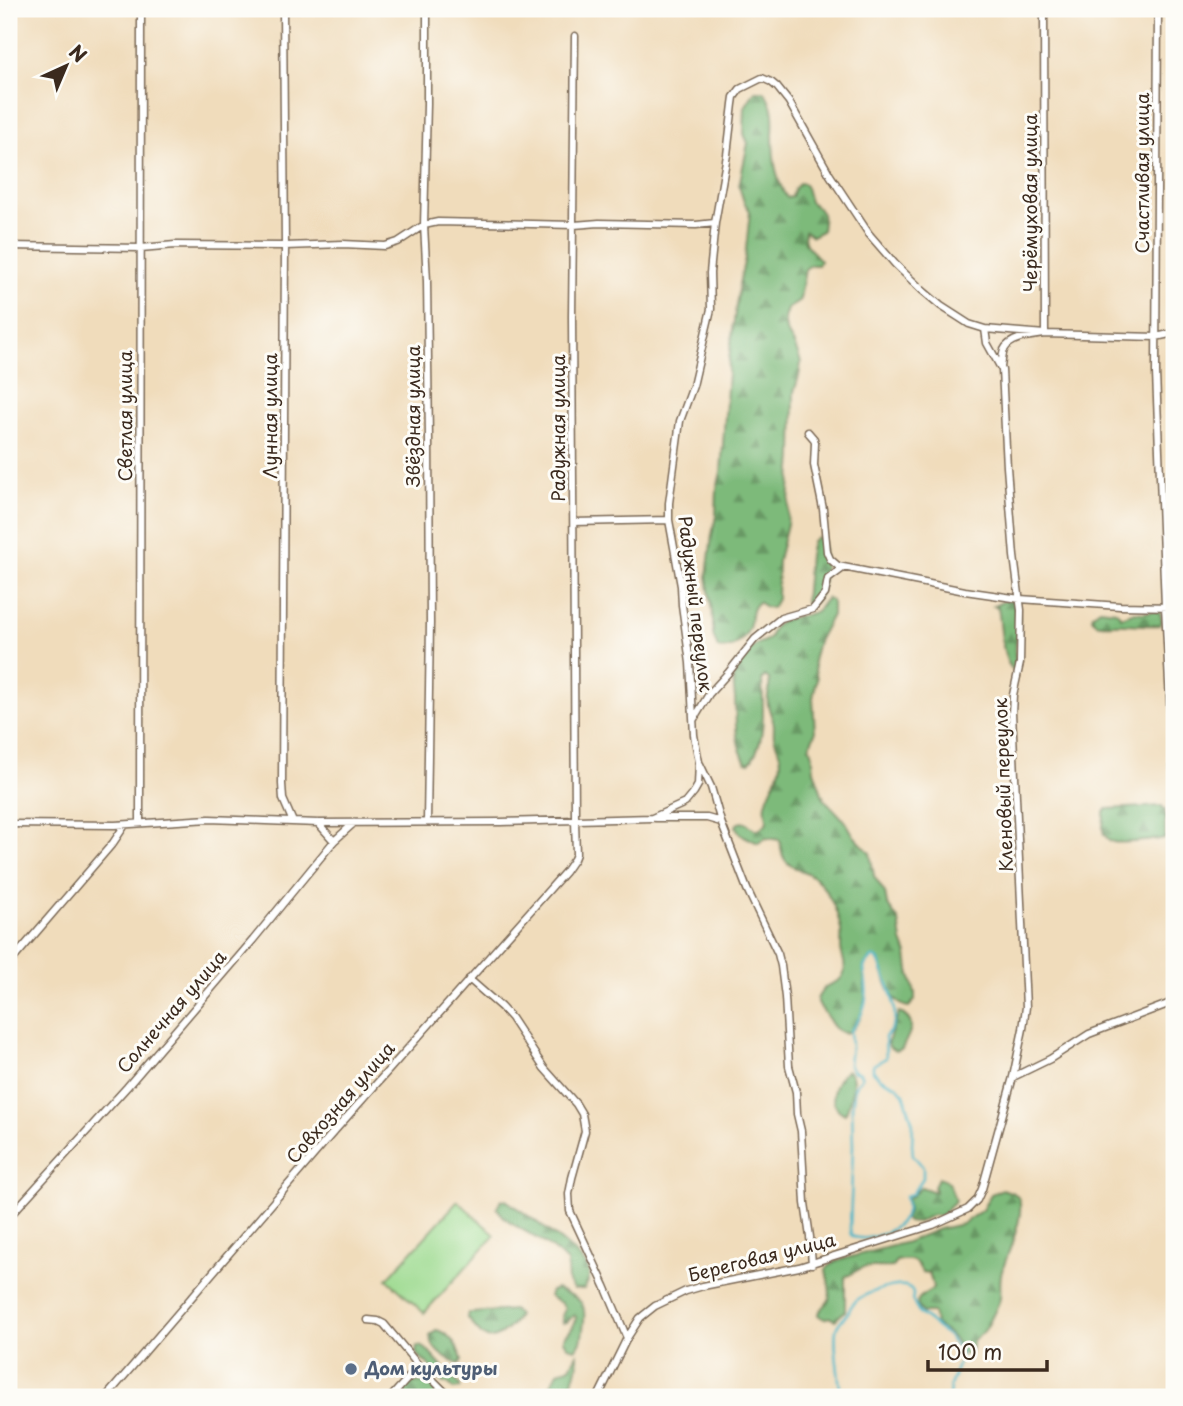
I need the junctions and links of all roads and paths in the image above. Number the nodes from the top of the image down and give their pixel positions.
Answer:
1 (141, 9) edge
2 (283, 9) edge
3 (427, 9) edge
4 (1044, 9) edge
5 (1158, 9) edge
6 (575, 36) dead end
7 (715, 223) junction
8 (424, 225) junction
9 (574, 225) junction
10 (9, 246) edge
11 (285, 246) junction
12 (141, 247) junction
13 (985, 329) junction
14 (1174, 333) edge
15 (1045, 334) junction
16 (1156, 337) junction
17 (1001, 367) junction
18 (807, 432) dead end
19 (669, 520) junction
20 (573, 522) junction
21 (843, 568) junction
22 (1020, 599) junction
23 (1165, 606) junction
24 (1174, 607) edge
25 (693, 721) junction
26 (699, 762) junction
27 (1174, 781) edge
28 (652, 818) junction
29 (575, 820) junction
30 (293, 822) junction
31 (427, 822) junction
32 (721, 822) junction
33 (140, 823) junction
34 (318, 823) junction
35 (354, 823) junction
36 (9, 824) edge
37 (125, 825) junction
38 (334, 841) junction
39 (9, 964) edge
40 (468, 979) junction
41 (1174, 998) edge
42 (1171, 1004) edge
43 (1013, 1077) junction
44 (977, 1200) joint
45 (9, 1217) edge
46 (812, 1264) junction
47 (368, 1320) dead end
48 (627, 1338) junction
49 (419, 1366) junction
50 (106, 1397) edge
51 (391, 1397) edge
52 (450, 1397) edge
53 (598, 1397) edge

1 - 12 street, Светлая улица
2 - 11 street, Лунная улица
3 - 8 street, Звёздная улица
4 - 15 street, Черёмуховая улица
5 - 16 street, Счастливая улица
6 - 9 street, Радужная улица
7 - 9 street
7 - 13 street, Радужный переулок
7 - 19 street, Радужный переулок
8 - 9 street
8 - 11 street
8 - 31 street, Звёздная улица
9 - 20 street, Радужная улица
10 - 12 street
11 - 12 street
11 - 30 street, Лунная улица
12 - 33 street, Светлая улица
13 - 15 street
13 - 17 street, Кленовый переулок
14 - 16 street
15 - 16 street
15 - 17 street
16 - 23 street, Счастливая улица
17 - 22 street, Кленовый переулок
18 - 21 street
19 - 20 street
19 - 25 street, Радужный переулок
20 - 29 street, Радужная улица
21 - 22 street
21 - 25 street
22 - 23 street
22 - 43 street, Кленовый переулок
23 - 24 street
23 - 27 street, Счастливая улица
25 - 26 street, Радужный переулок
26 - 28 street, Радужный переулок
26 - 32 street
28 - 29 street, Радужный переулок
28 - 32 street
29 - 31 street, Радужный переулок
29 - 40 street, Совхозная улица
30 - 33 street, Радужный переулок
30 - 34 street, Радужный переулок
31 - 35 street, Радужный переулок
32 - 46 street
33 - 37 street, Радужный переулок
34 - 35 street, Радужный переулок
34 - 38 street
35 - 38 street, Солнечная улица
36 - 37 street, Радужный переулок
37 - 39 street
38 - 45 street, Солнечная улица
40 - 48 street
40 - 50 street, Совхозная улица
41 - 42 street
42 - 43 street
43 - 44 street, Кленовый переулок
44 - 46 street, Береговая улица
46 - 48 street, Береговая улица
47 - 49 street
48 - 53 street, Береговая улица
49 - 51 street
49 - 52 street

